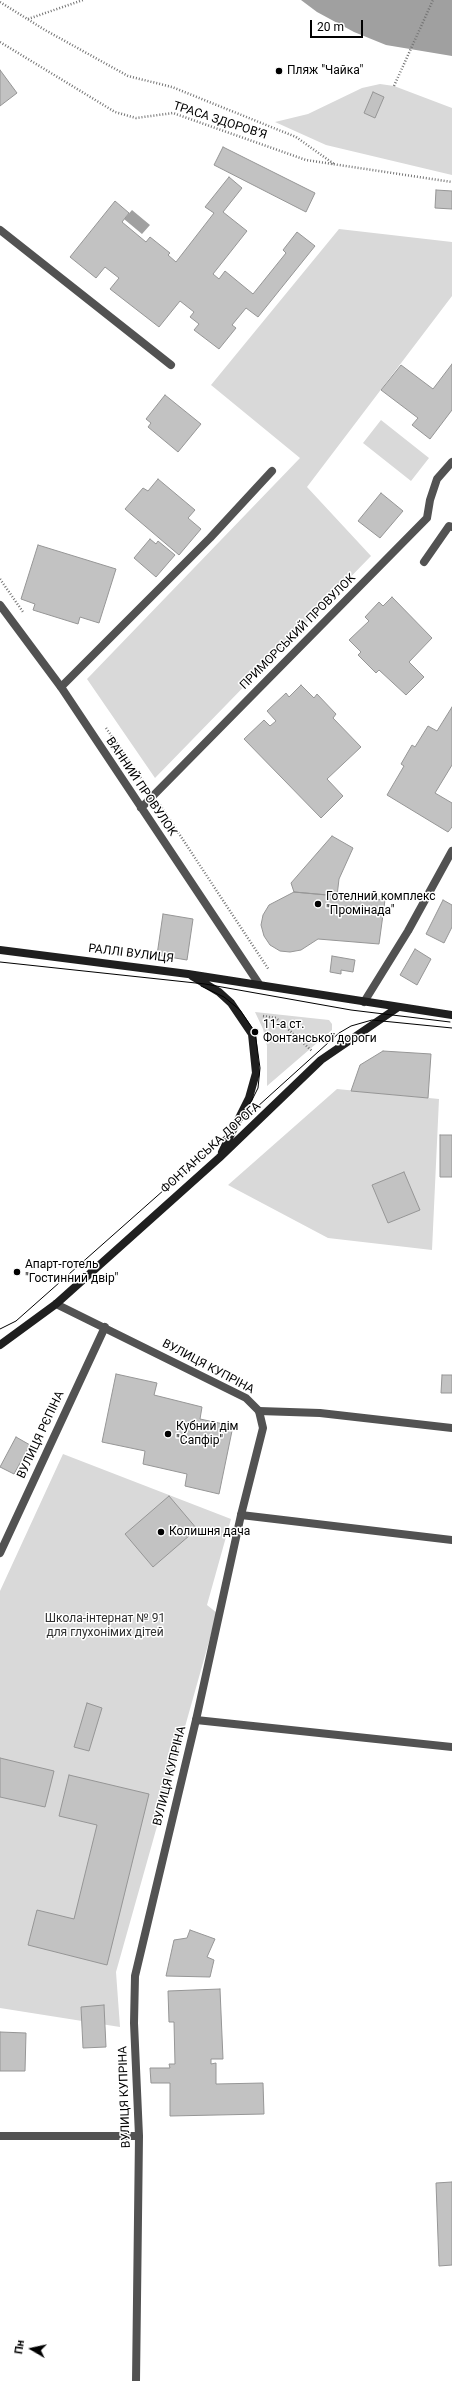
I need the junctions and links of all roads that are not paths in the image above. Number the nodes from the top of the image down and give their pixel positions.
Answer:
1 (0, 230) edge
2 (171, 364) dead end
3 (452, 462) edge
4 (272, 471) dead end
5 (452, 527) edge
6 (424, 562) dead end
7 (0, 605) edge
8 (60, 687) junction
9 (141, 808) junction
10 (452, 851) edge
11 (0, 950) edge
12 (188, 974) junction
13 (260, 984) junction
14 (364, 1002) junction
15 (397, 1008) junction
16 (452, 1015) edge
17 (219, 1158) junction
18 (56, 1304) junction
19 (105, 1327) junction
20 (0, 1345) edge
21 (259, 1411) junction
22 (452, 1428) edge
23 (241, 1515) junction
24 (452, 1540) edge
25 (0, 1553) edge
26 (196, 1720) junction
27 (452, 1747) edge
28 (0, 2136) edge
29 (139, 2136) junction
30 (136, 2381) edge

1 - 2 street
3 - 9 street, ПРИМОРСЬКИЙ ПРОВУЛОК
4 - 8 street
5 - 6 street
7 - 8 street, ВАННИЙ ПРОВУЛОК
8 - 9 street, ВАННИЙ ПРОВУЛОК
9 - 13 street, ВАННИЙ ПРОВУЛОК
10 - 14 street
11 - 12 main road, РАЛЛІ ВУЛИЦЯ
12 - 13 main road, РАЛЛІ ВУЛИЦЯ
12 - 17 main road
13 - 14 main road, РАЛЛІ ВУЛИЦЯ
14 - 15 main road, РАЛЛІ ВУЛИЦЯ
15 - 16 main road
15 - 17 main road, ФОНТАНСЬКА ДОРОГА
17 - 18 main road, ФОНТАНСЬКА ДОРОГА
18 - 19 street, ВУЛИЦЯ КУПРІНА
18 - 20 main road, ФОНТАНСЬКА ДОРОГА
19 - 21 street, ВУЛИЦЯ КУПРІНА
19 - 25 street, ВУЛИЦЯ РЄПІНА
21 - 22 street
21 - 23 street, ВУЛИЦЯ КУПРІНА
23 - 24 street
23 - 26 street, ВУЛИЦЯ КУПРІНА
26 - 27 street
26 - 29 street, ВУЛИЦЯ КУПРІНА
28 - 29 street
29 - 30 street, ВУЛИЦЯ КУПРІНА

